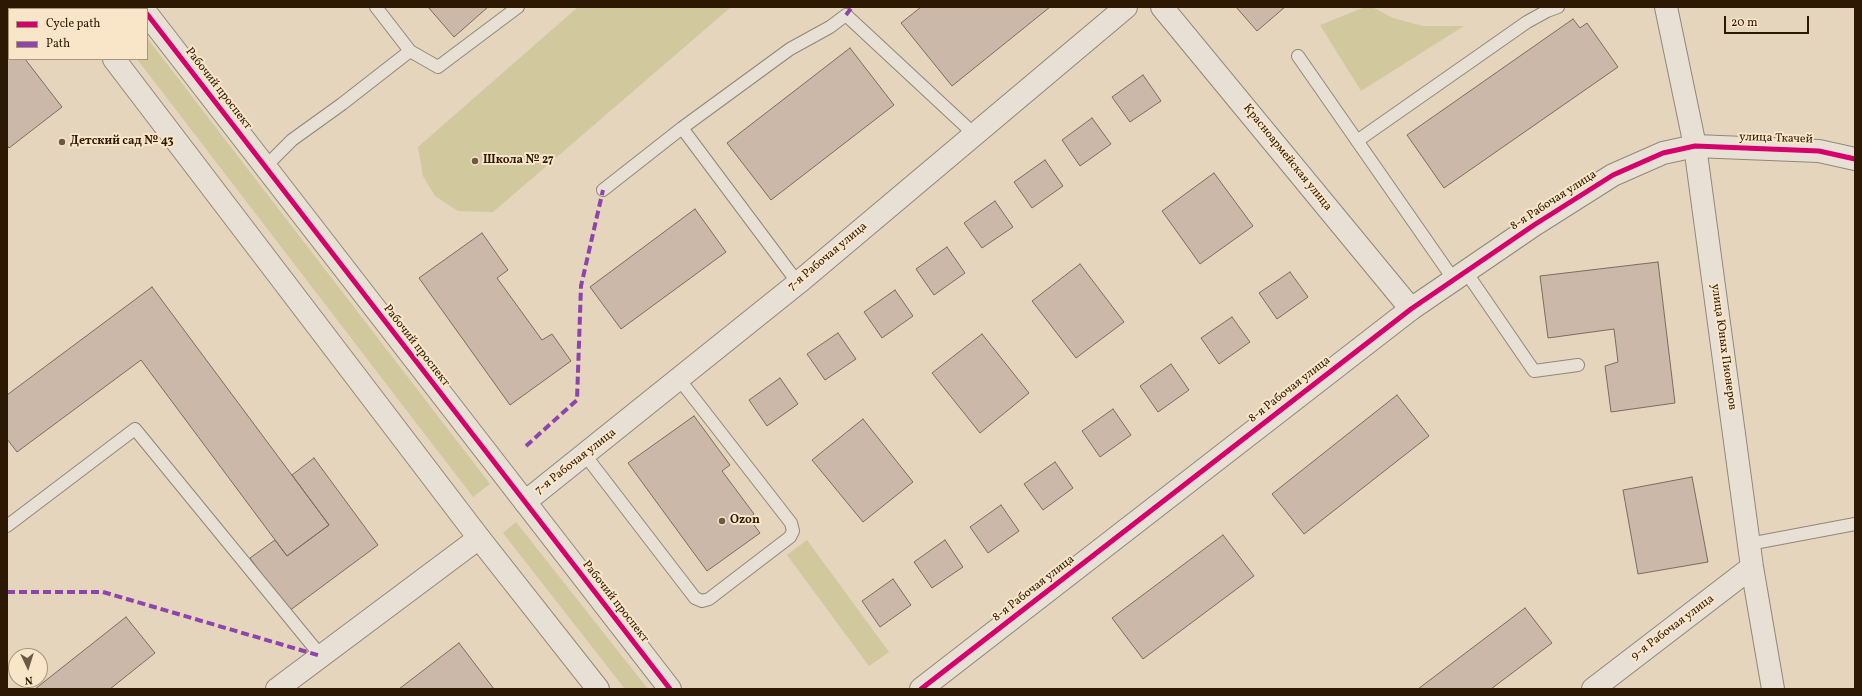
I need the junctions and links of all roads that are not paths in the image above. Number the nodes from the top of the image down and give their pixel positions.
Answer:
1 (376, 7) edge
2 (518, 7) edge
3 (1126, 7) edge
4 (1162, 7) edge
5 (1558, 7) edge
6 (1666, 7) edge
7 (148, 15) edge
8 (410, 51) junction
9 (1298, 56) dead end
10 (115, 60) edge
11 (682, 128) junction
12 (974, 134) junction
13 (1357, 141) junction
14 (1695, 146) junction
15 (1855, 159) edge
16 (265, 167) junction
17 (603, 190) dead end
18 (1460, 276) junction
19 (798, 283) junction
20 (1411, 309) junction
21 (1578, 365) dead end
22 (679, 379) junction
23 (585, 455) junction
24 (525, 502) junction
25 (1855, 524) edge
26 (7, 526) edge
27 (479, 538) junction
28 (1749, 544) junction
29 (1752, 567) junction
30 (321, 656) junction
31 (277, 689) edge
32 (598, 689) edge
33 (670, 689) edge
34 (921, 689) edge
35 (1593, 689) edge
36 (1773, 689) edge

1 - 8 lane
2 - 8 lane
3 - 12 street, 7-я Рабочая улица
4 - 20 street, Красноармейская улица
5 - 13 lane
6 - 14 street, улица Юных Пионеров
7 - 16 street, Рабочий проспект
8 - 16 lane
9 - 13 lane
10 - 27 street
11 - 12 lane
11 - 17 lane
11 - 19 lane
12 - 19 street, 7-я Рабочая улица
13 - 18 lane
14 - 15 street, улица Ткачей
14 - 18 street, 8-я Рабочая улица
14 - 28 street, улица Юных Пионеров
16 - 24 street, Рабочий проспект
18 - 20 street, 8-я Рабочая улица
18 - 21 lane
19 - 22 street, 7-я Рабочая улица
20 - 34 street, 8-я Рабочая улица
22 - 23 street, 7-я Рабочая улица
22 - 23 lane
23 - 24 street, 7-я Рабочая улица
24 - 33 street, Рабочий проспект
25 - 28 lane
26 - 30 lane
27 - 30 street
27 - 32 street
28 - 29 street, улица Юных Пионеров
29 - 35 street, 9-я Рабочая улица
29 - 36 street, улица Юных Пионеров
30 - 31 street

